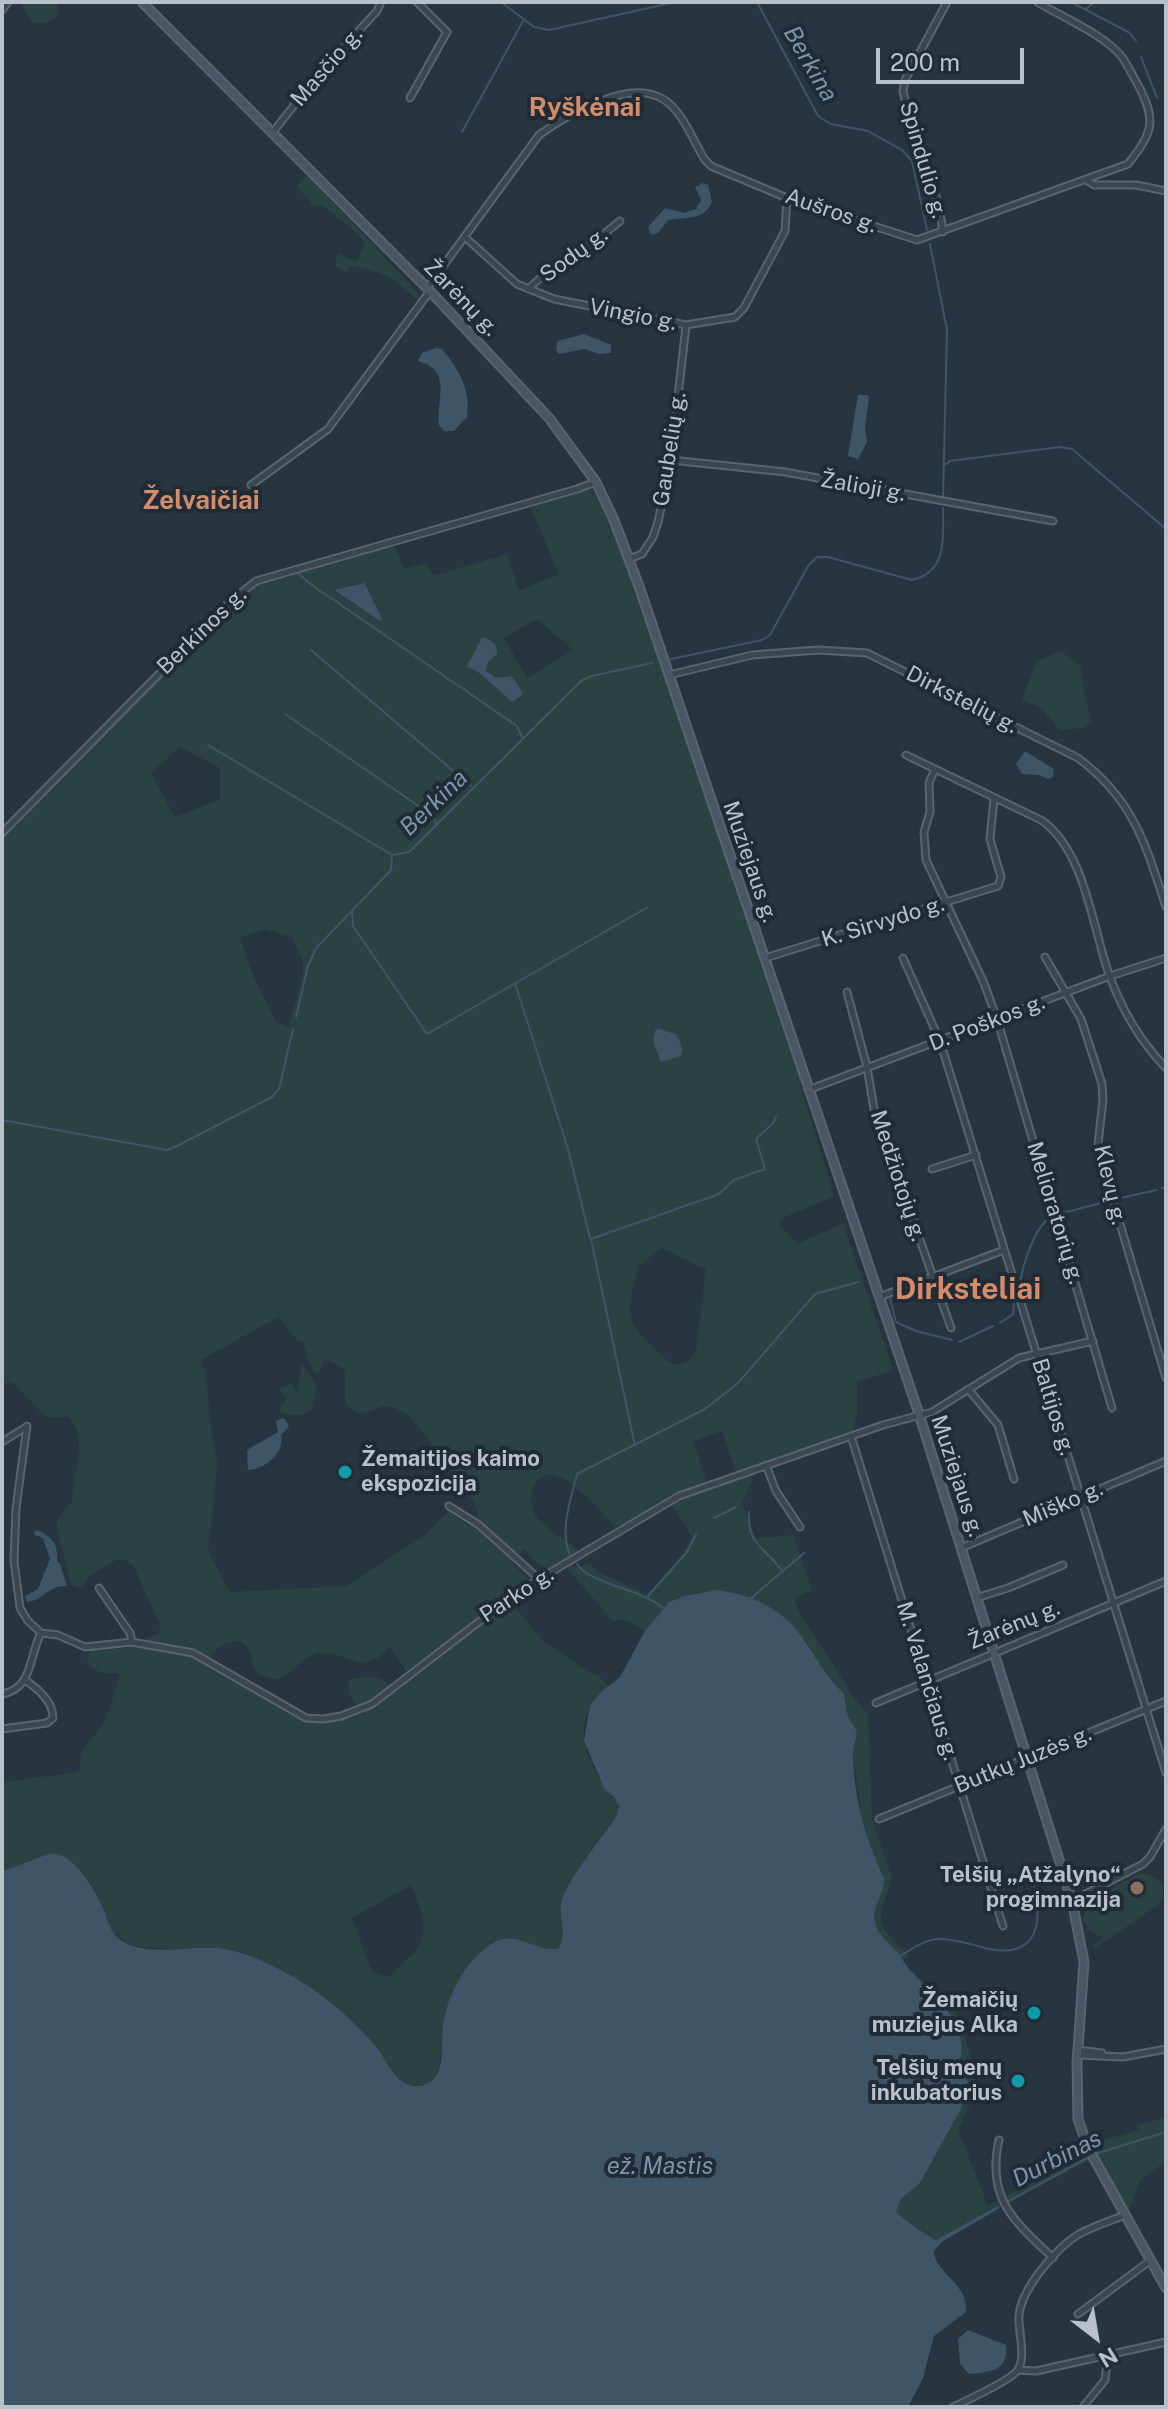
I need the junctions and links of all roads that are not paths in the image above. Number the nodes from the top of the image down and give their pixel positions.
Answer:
1 (8, 2) edge
2 (142, 2) edge
3 (381, 2) edge
4 (417, 2) edge
5 (947, 2) edge
6 (1037, 2) edge
7 (2, 10) edge
8 (410, 98) dead end
9 (273, 132) junction
10 (1086, 180) junction
11 (1166, 191) edge
12 (787, 198) junction
13 (620, 221) dead end
14 (943, 232) junction
15 (466, 238) junction
16 (528, 289) junction
17 (428, 290) junction
18 (686, 325) junction
19 (671, 460) junction
20 (596, 482) junction
21 (251, 485) dead end
22 (1053, 521) dead end
23 (629, 559) junction
24 (668, 676) junction
25 (906, 755) dead end
26 (935, 769) junction
27 (994, 799) junction
28 (2, 833) edge
29 (945, 903) junction
30 (1166, 907) edge
31 (1045, 957) dead end
32 (764, 958) junction
33 (903, 958) dead end
34 (1166, 958) edge
35 (1110, 976) junction
36 (847, 992) dead end
37 (1065, 994) junction
38 (997, 1019) junction
39 (940, 1041) junction
40 (867, 1067) junction
41 (1166, 1068) edge
42 (808, 1090) junction
43 (976, 1155) junction
44 (932, 1169) dead end
45 (1004, 1250) junction
46 (931, 1277) junction
47 (879, 1297) junction
48 (951, 1328) dead end
49 (1093, 1341) junction
50 (1037, 1354) junction
51 (1166, 1378) edge
52 (968, 1389) junction
53 (1112, 1408) dead end
54 (919, 1414) junction
55 (851, 1436) junction
56 (2, 1442) edge
57 (1166, 1461) edge
58 (766, 1465) junction
59 (1014, 1479) dead end
60 (1080, 1498) junction
61 (449, 1506) dead end
62 (800, 1527) dead end
63 (961, 1548) junction
64 (1063, 1565) dead end
65 (538, 1578) junction
66 (1166, 1581) edge
67 (99, 1588) dead end
68 (976, 1598) junction
69 (1112, 1604) junction
70 (41, 1633) junction
71 (132, 1642) junction
72 (994, 1652) junction
73 (25, 1680) junction
74 (926, 1680) junction
75 (2, 1694) edge
76 (1166, 1701) edge
77 (876, 1703) dead end
78 (1146, 1709) junction
79 (2, 1729) edge
80 (1028, 1757) junction
81 (1166, 1773) edge
82 (959, 1786) junction
83 (879, 1819) dead end
84 (1166, 1829) edge
85 (1072, 1901) junction
86 (1003, 1926) dead end
87 (1166, 2049) edge
88 (1078, 2053) junction
89 (999, 2140) dead end
90 (1125, 2215) junction
91 (1053, 2258) junction
92 (1151, 2260) junction
93 (1166, 2288) edge
94 (1078, 2314) dead end
95 (1166, 2342) edge
96 (1108, 2355) junction
97 (1018, 2370) junction
98 (966, 2404) edge
99 (953, 2407) edge
100 (1083, 2407) edge

1 - 7 street
2 - 9 main road, Žarėnų g.
3 - 9 street, Masčio g.
4 - 8 street
5 - 14 street, Spindulio g.
6 - 10 street, Aušros g.
9 - 17 main road, Žarėnų g.
10 - 11 street
10 - 14 street, Aušros g.
12 - 14 street, Aušros g.
12 - 15 street, Aušros g.
12 - 18 street, Vingio g.
13 - 16 street, Sodų g.
15 - 16 street, Vingio g.
15 - 17 street, Aušros g.
16 - 18 street, Vingio g.
17 - 20 main road, Žarėnų g.
17 - 21 street, Aušros g.
18 - 19 street, Gaubelių g.
19 - 22 street, Žalioji g.
19 - 23 street, Gaubelių g.
20 - 23 main road, Žarėnų g.
20 - 28 street, Berkinos g.
23 - 24 main road, Žarėnų g.
24 - 30 street, Dirkstelių g.
24 - 32 main road, Muziejaus g.
25 - 26 street
26 - 27 street
26 - 29 street, Melioratorių g.
27 - 29 street, K. Sirvydo g.
27 - 35 street
29 - 32 street, K. Sirvydo g.
29 - 38 street, Melioratorių g.
31 - 37 street, Klevų g.
32 - 42 main road, Muziejaus g.
33 - 39 street, Baltijos g.
34 - 35 street, D. Poškos g.
35 - 37 street, D. Poškos g.
35 - 41 street
36 - 40 street, Medžiotojų g.
37 - 38 street, D. Poškos g.
37 - 51 street, Klevų g.
38 - 39 street, D. Poškos g.
38 - 49 street, Melioratorių g.
39 - 40 street, D. Poškos g.
39 - 43 street, Baltijos g.
40 - 42 street, D. Poškos g.
40 - 46 street, Medžiotojų g.
42 - 47 main road, Muziejaus g.
43 - 44 street
43 - 45 street, Baltijos g.
45 - 46 street
45 - 50 street, Baltijos g.
46 - 47 street
46 - 48 street, Medžiotojų g.
47 - 54 main road, Muziejaus g.
49 - 50 street, Parko g.
49 - 53 street, Melioratorių g.
50 - 52 street, Parko g.
50 - 60 street, Baltijos g.
52 - 54 street, Parko g.
52 - 59 street
54 - 55 street, Parko g.
54 - 63 main road, Muziejaus g.
55 - 58 street, Parko g.
55 - 74 street, M. Valančiaus g.
56 - 70 street
57 - 60 street, Miško g.
58 - 62 street
58 - 65 street, Parko g.
60 - 63 street, Miško g.
60 - 69 street, Baltijos g.
61 - 65 street
63 - 68 main road, Muziejaus g.
64 - 68 street
65 - 71 street, Parko g.
66 - 69 street, Žarėnų g.
67 - 71 street
68 - 72 main road, Muziejaus g.
69 - 72 street, Žarėnų g.
69 - 78 street, Baltijos g.
70 - 71 street, Parko g.
70 - 73 street
72 - 74 street, Žarėnų g.
72 - 80 main road, Muziejaus g.
73 - 75 street
73 - 79 street
74 - 77 street, Žarėnų g.
74 - 82 street, M. Valančiaus g.
76 - 78 street, Butkų Juzės g.
78 - 80 street, Butkų Juzės g.
78 - 81 street, Baltijos g.
80 - 82 street, Butkų Juzės g.
80 - 85 main road, Muziejaus g.
82 - 83 street, Butkų Juzės g.
82 - 86 street, M. Valančiaus g.
84 - 85 street
85 - 88 main road, Muziejaus g.
87 - 88 street
88 - 90 main road, Muziejaus g.
89 - 91 street
90 - 91 street
90 - 92 main road, Muziejaus g.
91 - 97 street
92 - 93 main road, Muziejaus g.
92 - 94 street
95 - 96 street
96 - 97 street
96 - 100 street
97 - 98 street
98 - 99 street

